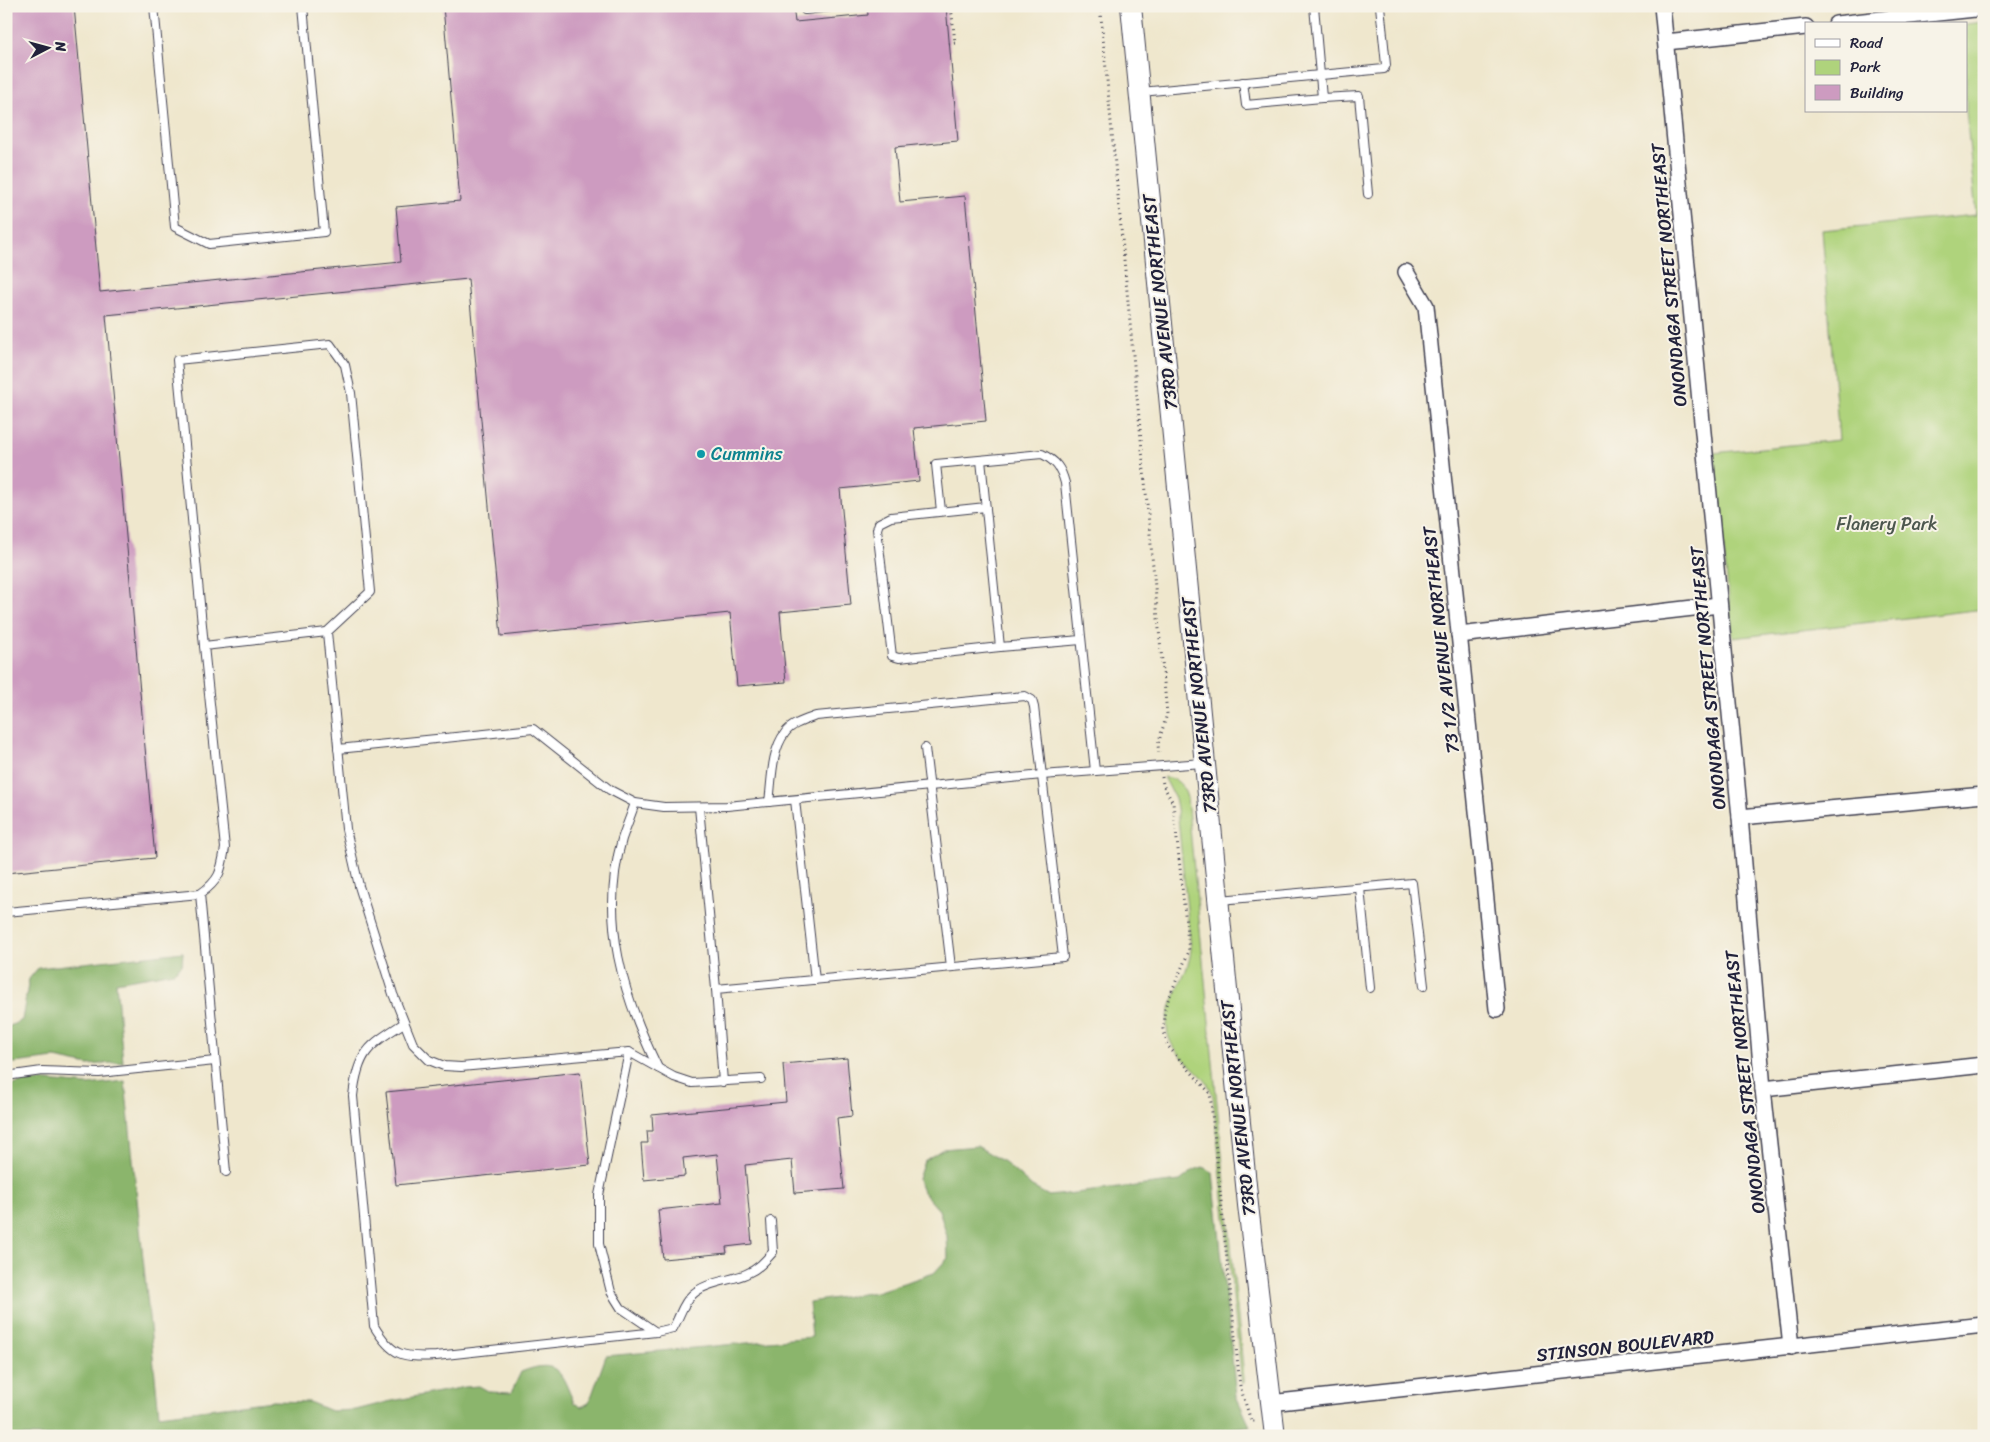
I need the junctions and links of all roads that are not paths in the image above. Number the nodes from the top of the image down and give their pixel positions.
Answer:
1 (154, 6) edge
2 (303, 6) edge
3 (804, 6) edge
4 (840, 6) edge
5 (1131, 6) edge
6 (1314, 6) edge
7 (1380, 6) edge
8 (1662, 6) edge
9 (1984, 8) edge
10 (1854, 22) edge
11 (1805, 27) edge
12 (1666, 42) junction
13 (1320, 75) junction
14 (1243, 82) junction
15 (1139, 92) junction
16 (1322, 98) junction
17 (1368, 194) dead end
18 (1406, 272) dead end
19 (981, 460) junction
20 (986, 507) junction
21 (941, 511) junction
22 (1720, 605) junction
23 (327, 632) junction
24 (1459, 635) junction
25 (1081, 640) junction
26 (204, 646) junction
27 (1000, 647) junction
28 (925, 748) dead end
29 (338, 749) junction
30 (1204, 763) junction
31 (1095, 771) junction
32 (1042, 775) junction
33 (930, 785) junction
34 (1984, 795) edge
35 (795, 800) junction
36 (769, 802) junction
37 (635, 804) junction
38 (699, 807) junction
39 (1740, 817) junction
40 (1360, 888) junction
41 (200, 894) junction
42 (1218, 900) junction
43 (6, 912) edge
44 (951, 967) junction
45 (815, 980) junction
46 (1424, 986) dead end
47 (1370, 988) dead end
48 (716, 989) junction
49 (1497, 1009) dead end
50 (404, 1023) junction
51 (629, 1052) junction
52 (215, 1061) junction
53 (1984, 1066) edge
54 (659, 1068) junction
55 (6, 1076) edge
56 (761, 1079) dead end
57 (723, 1082) junction
58 (1763, 1089) junction
59 (226, 1172) dead end
60 (771, 1222) dead end
61 (1984, 1325) edge
62 (656, 1332) junction
63 (1791, 1347) junction
64 (1273, 1420) edge

1 - 2 lane
3 - 4 lane
5 - 15 street, 73RD AVENUE NORTHEAST
6 - 13 lane
7 - 13 lane
8 - 12 street, ONONDAGA STREET NORTHEAST
9 - 10 street
11 - 12 street
12 - 22 street, ONONDAGA STREET NORTHEAST
13 - 14 lane
13 - 16 lane
14 - 15 lane
14 - 16 lane
15 - 30 street, 73RD AVENUE NORTHEAST
16 - 17 lane
18 - 24 street, 73 1/2 AVENUE NORTHEAST
19 - 20 lane
19 - 21 lane
19 - 25 lane
20 - 21 lane
20 - 27 lane
21 - 27 lane
22 - 24 street
22 - 39 street, ONONDAGA STREET NORTHEAST
23 - 26 lane
23 - 26 lane
23 - 29 lane
24 - 49 street, 73 1/2 AVENUE NORTHEAST
25 - 27 lane
25 - 31 lane
26 - 41 lane
28 - 33 lane
29 - 37 lane
29 - 50 lane
30 - 31 lane
30 - 42 street, 73RD AVENUE NORTHEAST
31 - 32 lane
32 - 33 lane
32 - 36 lane
32 - 44 lane
33 - 35 lane
33 - 44 lane
34 - 39 street
35 - 36 lane
35 - 45 lane
36 - 38 lane
37 - 38 lane
37 - 54 lane
38 - 48 lane
39 - 58 street, ONONDAGA STREET NORTHEAST
40 - 42 lane
40 - 46 lane
40 - 47 lane
41 - 43 lane
41 - 52 lane
42 - 64 street, 73RD AVENUE NORTHEAST
44 - 45 lane
45 - 48 lane
48 - 57 lane
50 - 51 lane
50 - 62 lane
51 - 54 lane
51 - 62 lane
52 - 55 lane
52 - 59 lane
53 - 58 street
54 - 57 lane
56 - 57 lane
58 - 63 street, ONONDAGA STREET NORTHEAST
60 - 62 lane
61 - 63 street, STINSON BOULEVARD
63 - 64 street, STINSON BOULEVARD

